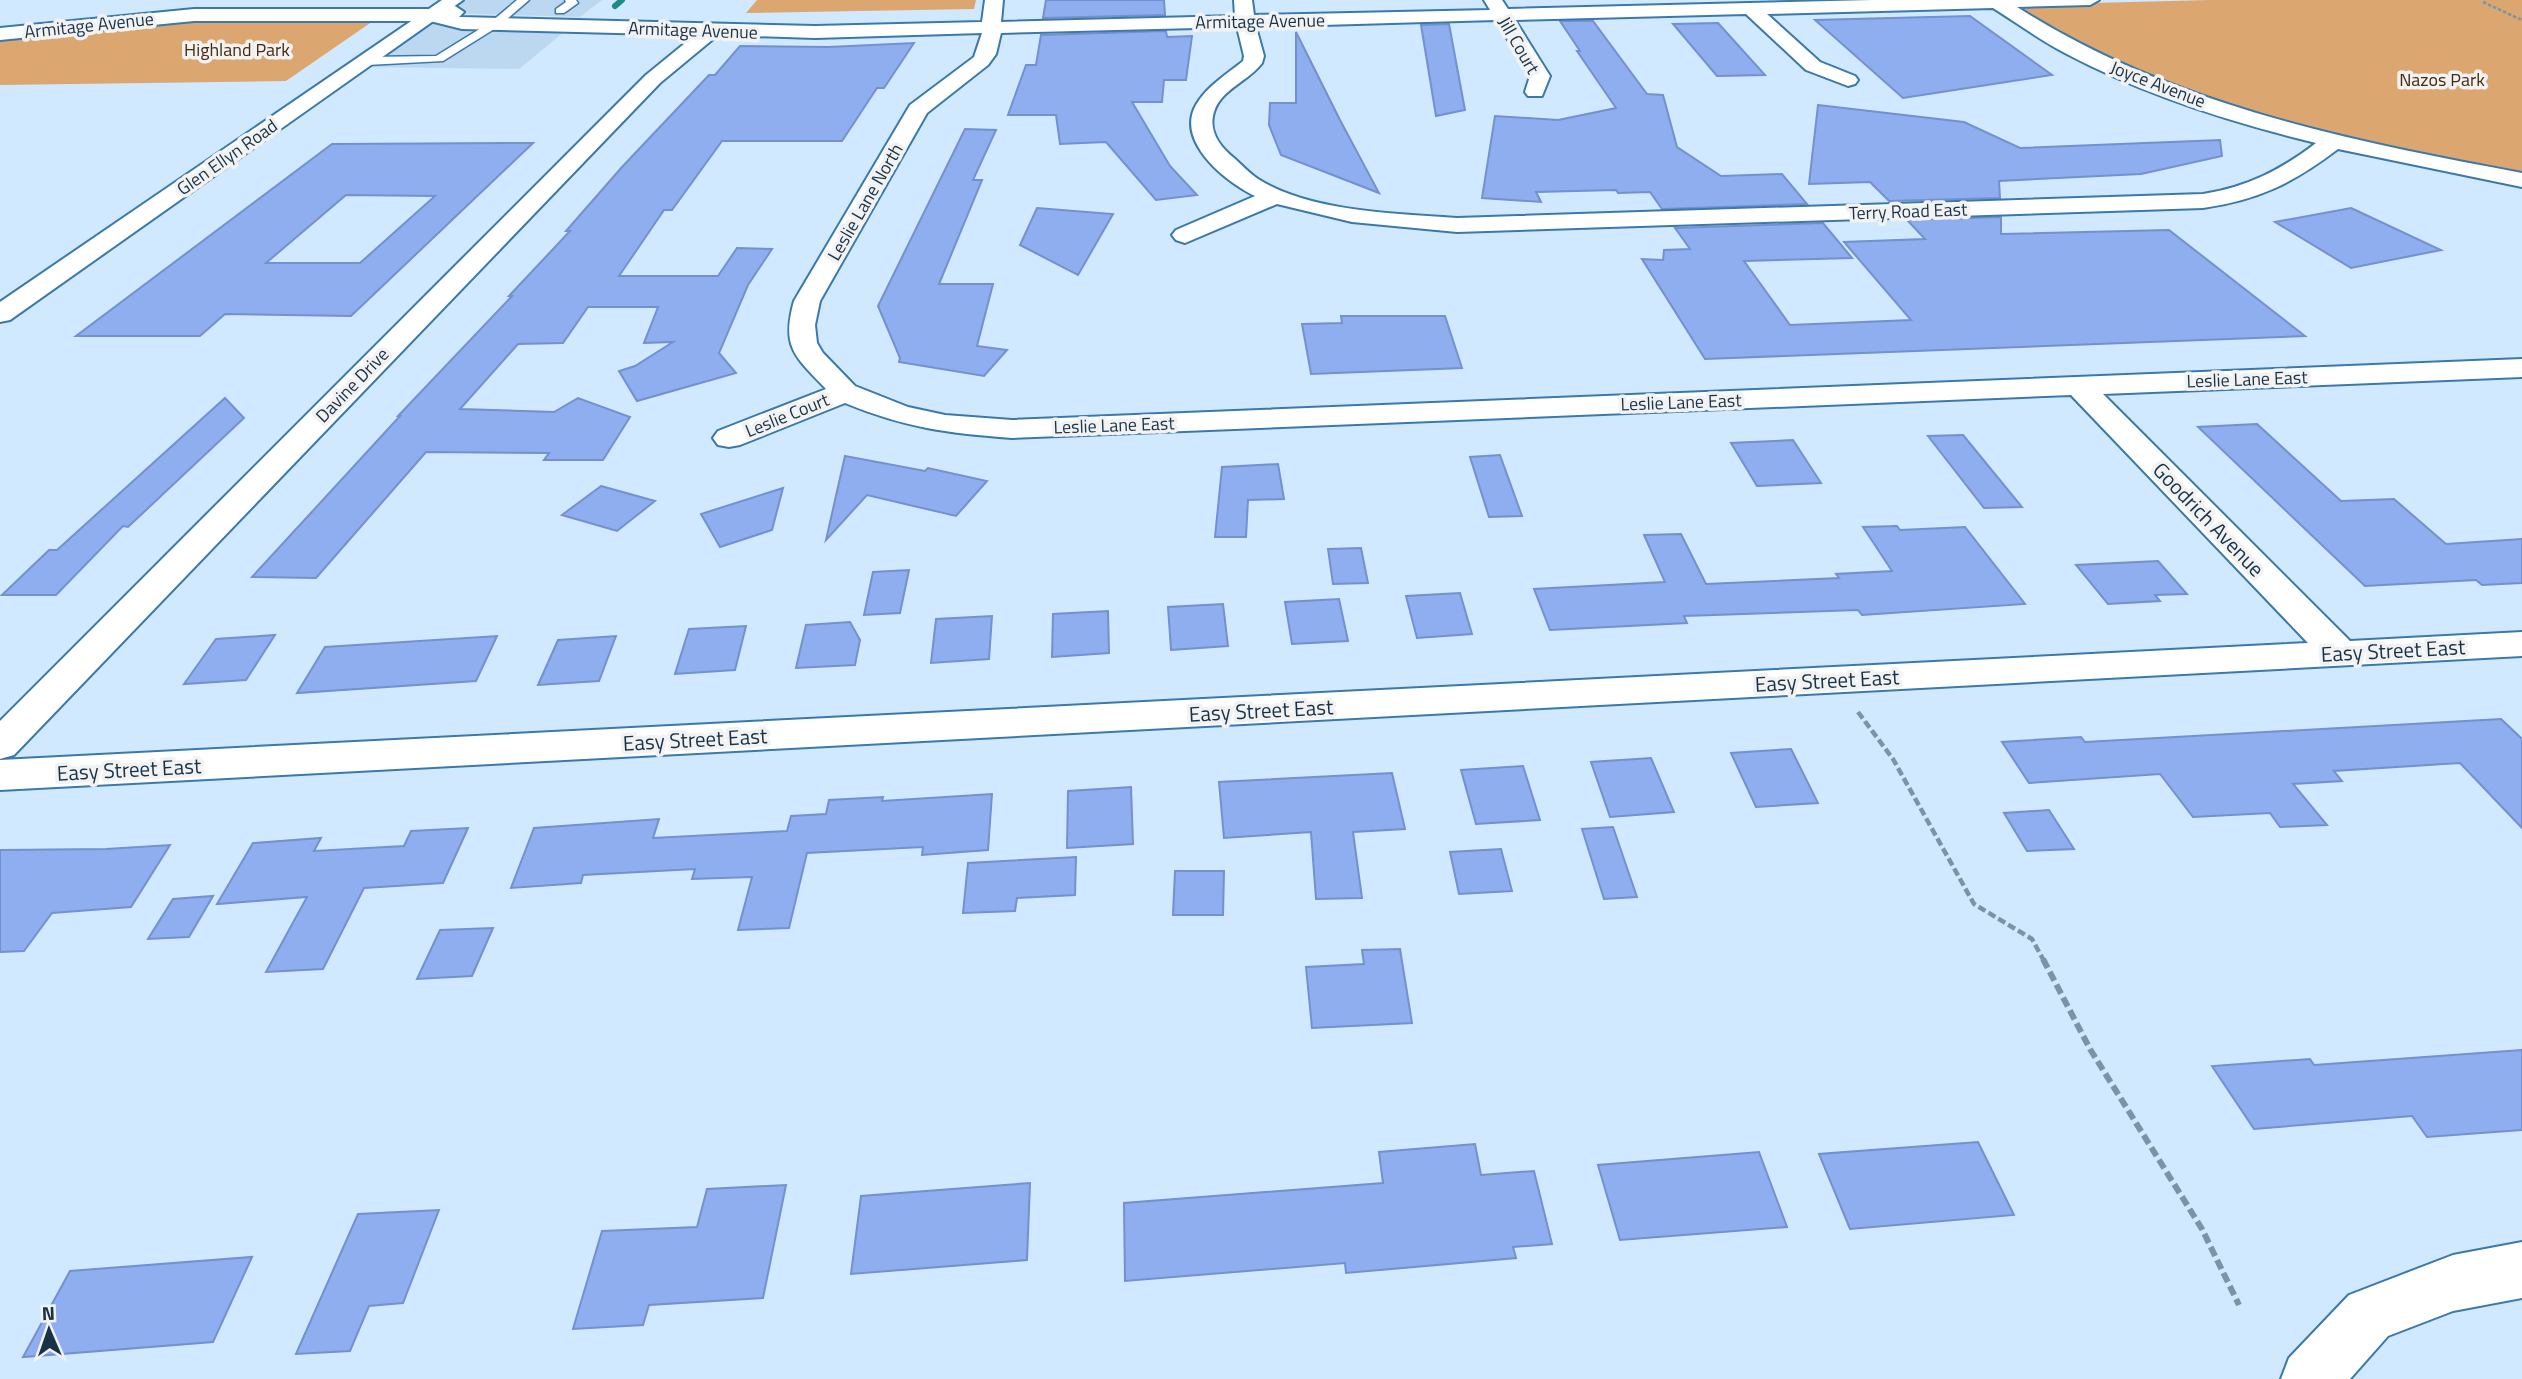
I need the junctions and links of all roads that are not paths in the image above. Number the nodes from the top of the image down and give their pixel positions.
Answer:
1 (454, 0) edge
2 (1638, 0) edge
3 (2090, 0) edge
4 (1994, 1) edge
5 (518, 5) edge
6 (565, 6) edge
7 (1497, 6) edge
8 (1751, 9) junction
9 (1244, 10) edge
10 (430, 15) junction
11 (993, 15) edge
12 (721, 21) junction
13 (495, 24) junction
14 (0, 34) edge
15 (367, 61) junction
16 (1848, 80) dead end
17 (1535, 92) dead end
18 (2335, 140) junction
19 (2522, 180) edge
20 (1276, 196) junction
21 (1185, 235) dead end
22 (0, 314) edge
23 (2522, 368) edge
24 (2078, 385) junction
25 (845, 392) junction
26 (729, 438) dead end
27 (2522, 644) edge
28 (2340, 653) junction
29 (0, 745) edge
30 (0, 775) edge
31 (2522, 1270) edge
32 (2310, 1379) edge

1 - 10 street, Glen Ellyn Road
2 - 7 street, Armitage Avenue
3 - 4 street, Armitage Avenue
4 - 8 street, Armitage Avenue
4 - 18 street, Joyce Avenue
5 - 6 street, Armitage Avenue
5 - 10 street, Armitage Avenue
5 - 13 lane
6 - 12 street, Armitage Avenue
7 - 8 street, Armitage Avenue
7 - 9 street, Armitage Avenue
7 - 17 street, Jill Court
8 - 16 street
9 - 11 street, Armitage Avenue
9 - 20 street, Terry Road East
10 - 13 street, Armitage Avenue
10 - 14 street, Armitage Avenue
10 - 15 street, Glen Ellyn Road
11 - 12 street, Armitage Avenue
11 - 25 street, Leslie Lane North
12 - 13 street, Armitage Avenue
12 - 29 street, Davine Drive
13 - 15 lane
15 - 22 street, Glen Ellyn Road
18 - 19 street
18 - 20 street, Terry Road East
20 - 21 street
23 - 24 street, Leslie Lane East
24 - 25 street, Leslie Lane East
24 - 28 street, Goodrich Avenue
25 - 26 street, Leslie Court
27 - 28 street, Easy Street East
28 - 30 street, Easy Street East
31 - 32 street

